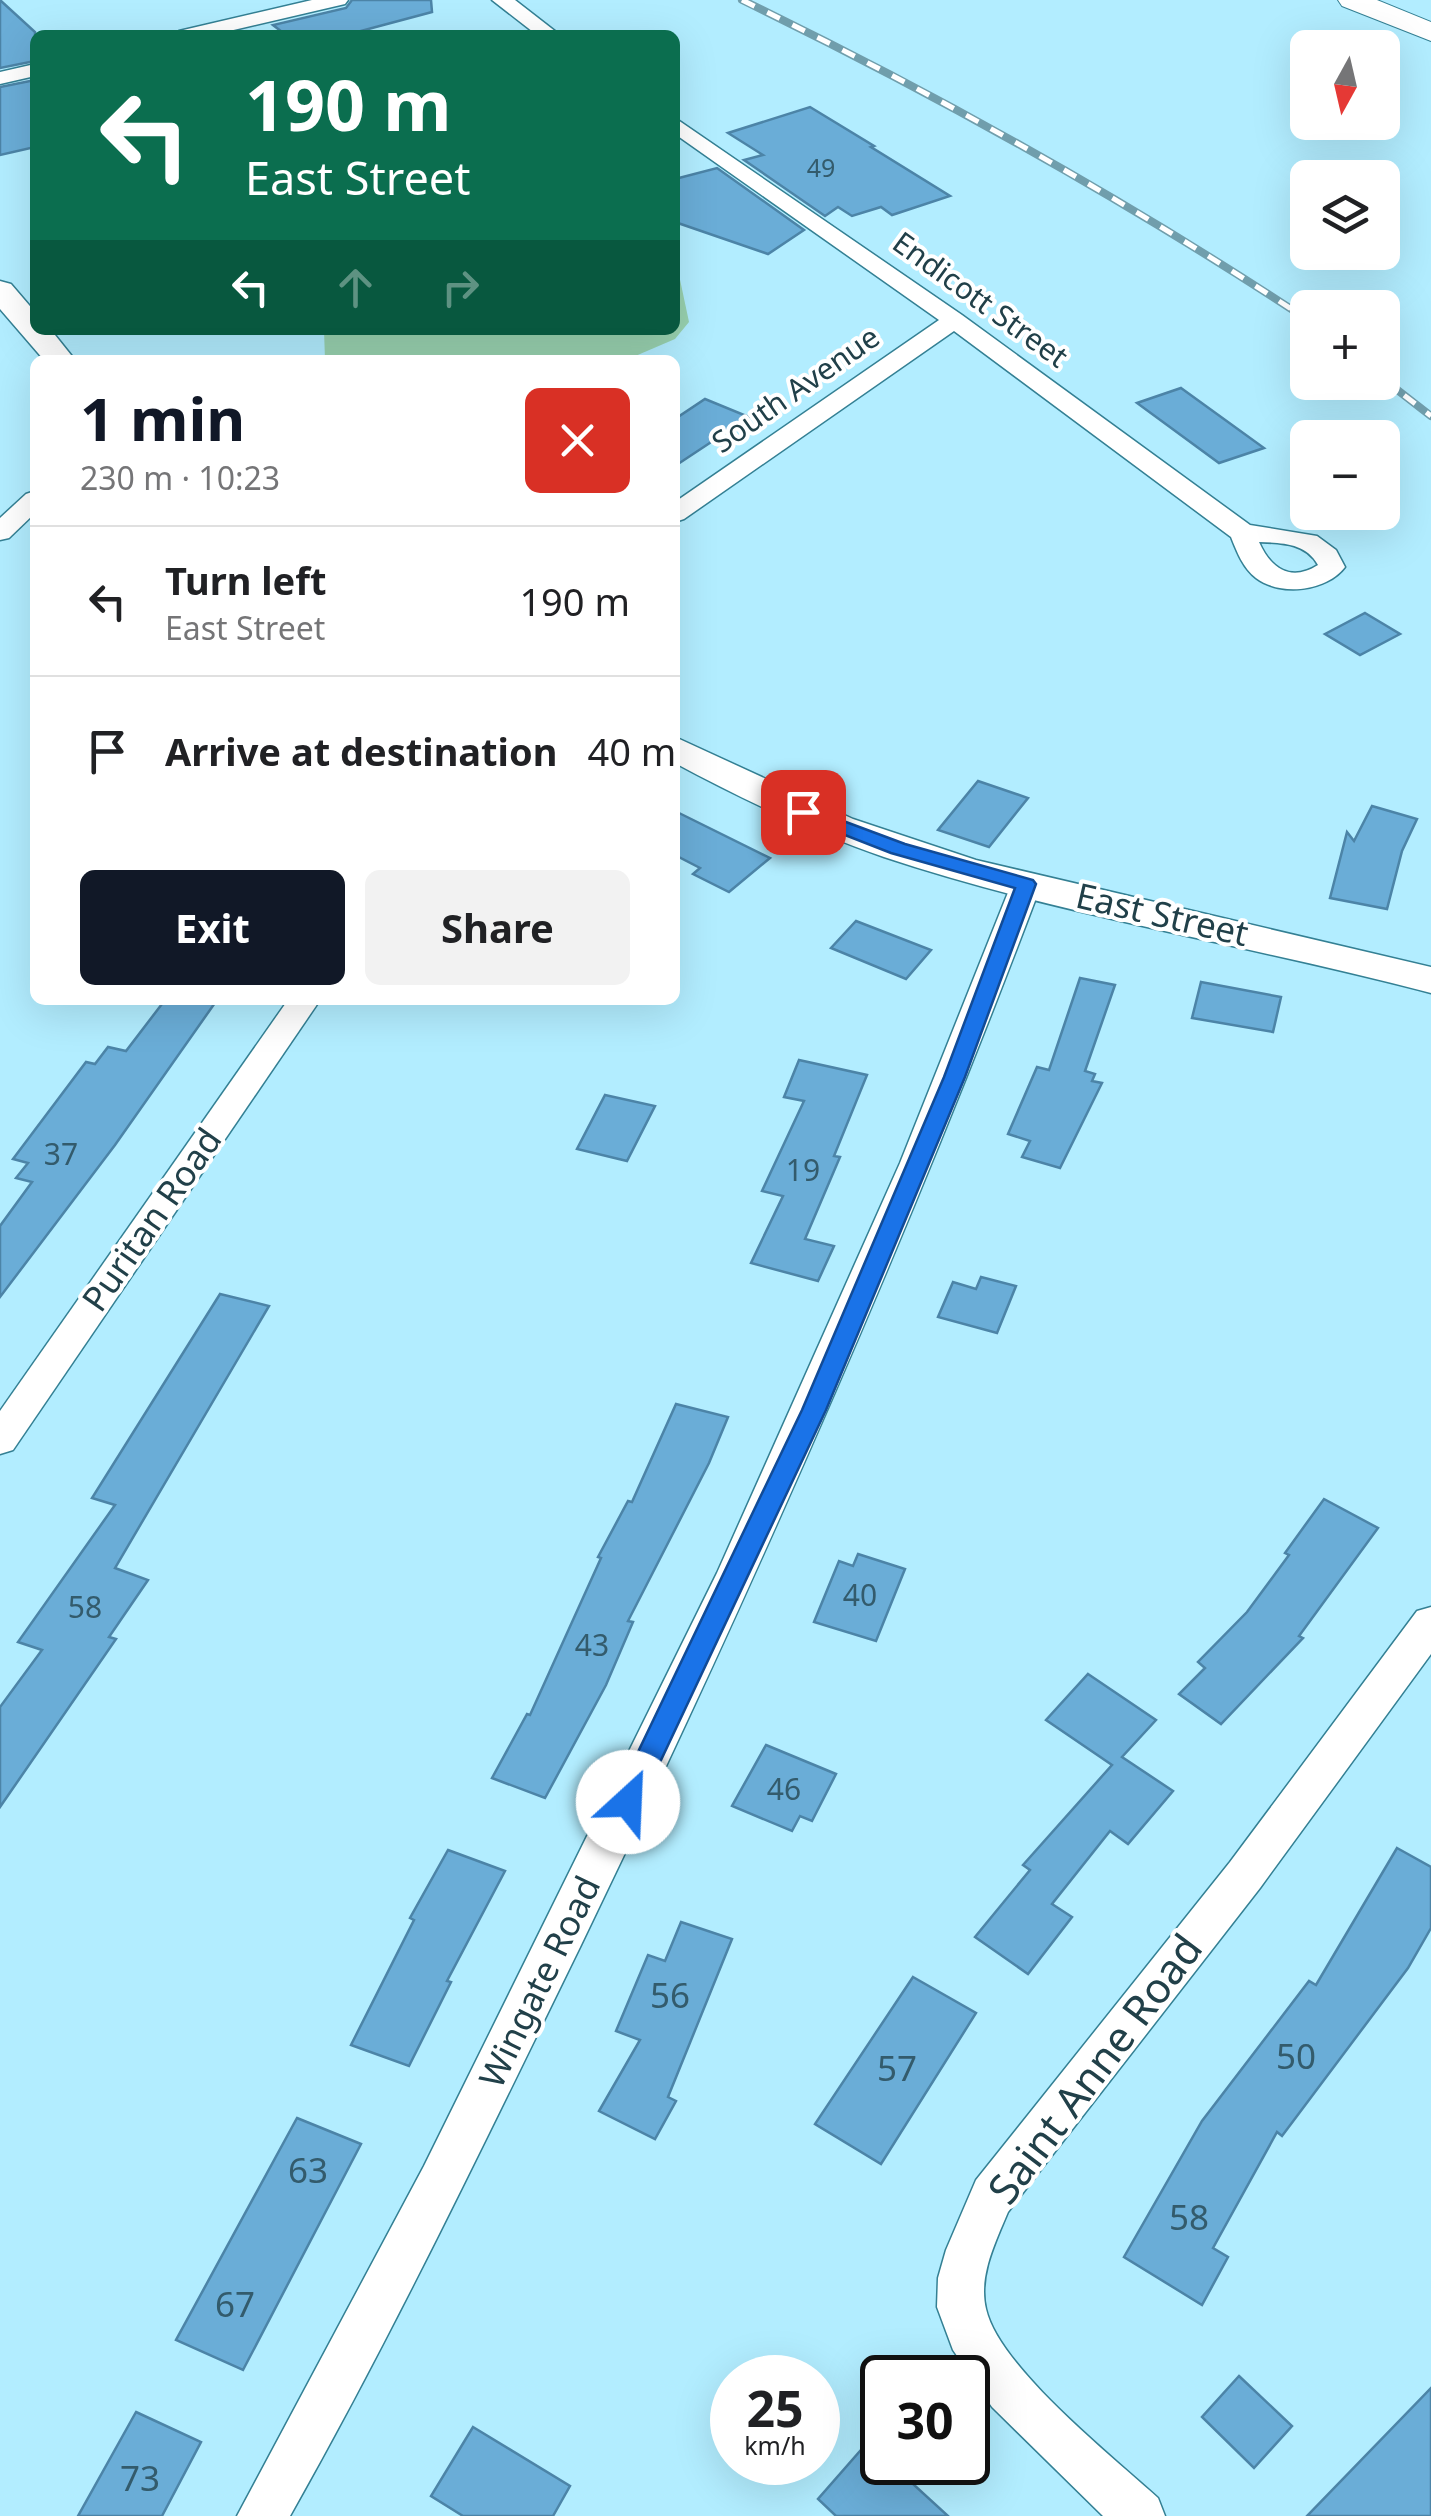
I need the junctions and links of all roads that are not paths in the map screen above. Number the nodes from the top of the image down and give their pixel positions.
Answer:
1 (338, 0) edge
2 (502, 0) edge
3 (1352, 0) edge
4 (208, 30) edge
5 (543, 30) edge
6 (1431, 32) edge
7 (30, 71) edge
8 (0, 78) edge
9 (680, 128) edge
10 (0, 290) edge
11 (954, 320) junction
12 (30, 325) edge
13 (39, 335) edge
14 (56, 355) edge
15 (30, 504) edge
16 (680, 511) edge
17 (0, 532) edge
18 (1243, 533) dead end
19 (680, 750) edge
20 (1026, 884) junction
21 (1431, 980) edge
22 (301, 1005) edge
23 (0, 1440) edge
24 (1431, 1623) edge
25 (262, 2516) edge
26 (1140, 2516) edge

1 - 4 street
2 - 5 street
3 - 6 main road
7 - 8 street
9 - 11 street, Endicott Street
10 - 12 street
11 - 16 street, South Avenue
11 - 18 street, Endicott Street
13 - 14 street
15 - 17 street
19 - 20 street, East Street
20 - 21 street, East Street
20 - 25 street, Wingate Road
22 - 23 street, Puritan Road
24 - 26 street, Saint Anne Road

